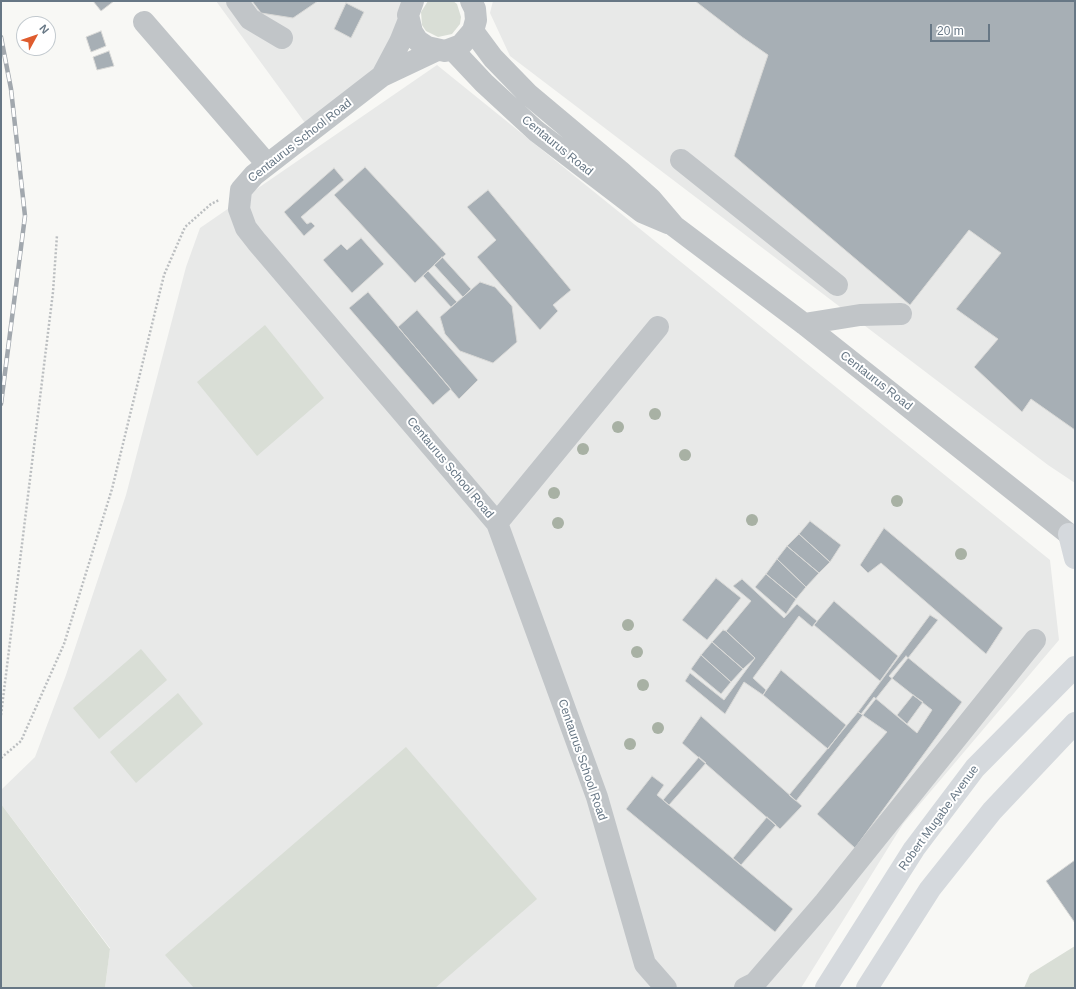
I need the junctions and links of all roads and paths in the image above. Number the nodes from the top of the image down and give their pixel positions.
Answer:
1 (237, 1) edge
2 (474, 4) edge
3 (410, 11) edge
4 (144, 22) dead end
5 (473, 31) junction
6 (282, 38) dead end
7 (444, 50) junction
8 (382, 76) junction
9 (681, 160) dead end
10 (267, 164) junction
11 (241, 190) junction
12 (674, 226) junction
13 (57, 235) dead end
14 (838, 285) dead end
15 (901, 314) dead end
16 (804, 324) junction
17 (658, 327) dead end
18 (497, 523) junction
19 (1072, 537) edge
20 (1075, 558) edge
21 (1035, 640) dead end
22 (1075, 651) edge
23 (1070, 672) edge
24 (1, 715) edge
25 (1075, 723) edge
26 (1, 758) edge
27 (666, 988) edge
28 (745, 988) edge
29 (826, 988) edge
30 (867, 988) edge

1 - 6 street
2 - 5 street
3 - 7 street, Centaurus Road
3 - 8 street, Centaurus School Road
4 - 10 street
5 - 7 street
5 - 12 street, Centaurus Road
7 - 8 street, Centaurus School Road
7 - 12 street, Centaurus Road
8 - 10 street, Centaurus School Road
9 - 14 street
10 - 11 street, Centaurus School Road
11 - 18 street, Centaurus School Road
11 - 26 path
12 - 16 street, Centaurus Road
13 - 24 path
15 - 16 street
16 - 19 street, Centaurus Road
17 - 18 street
18 - 27 street, Centaurus School Road
19 - 20 main road
21 - 28 street
22 - 23 main road
23 - 29 main road, Robert Mugabe Avenue
25 - 30 main road

